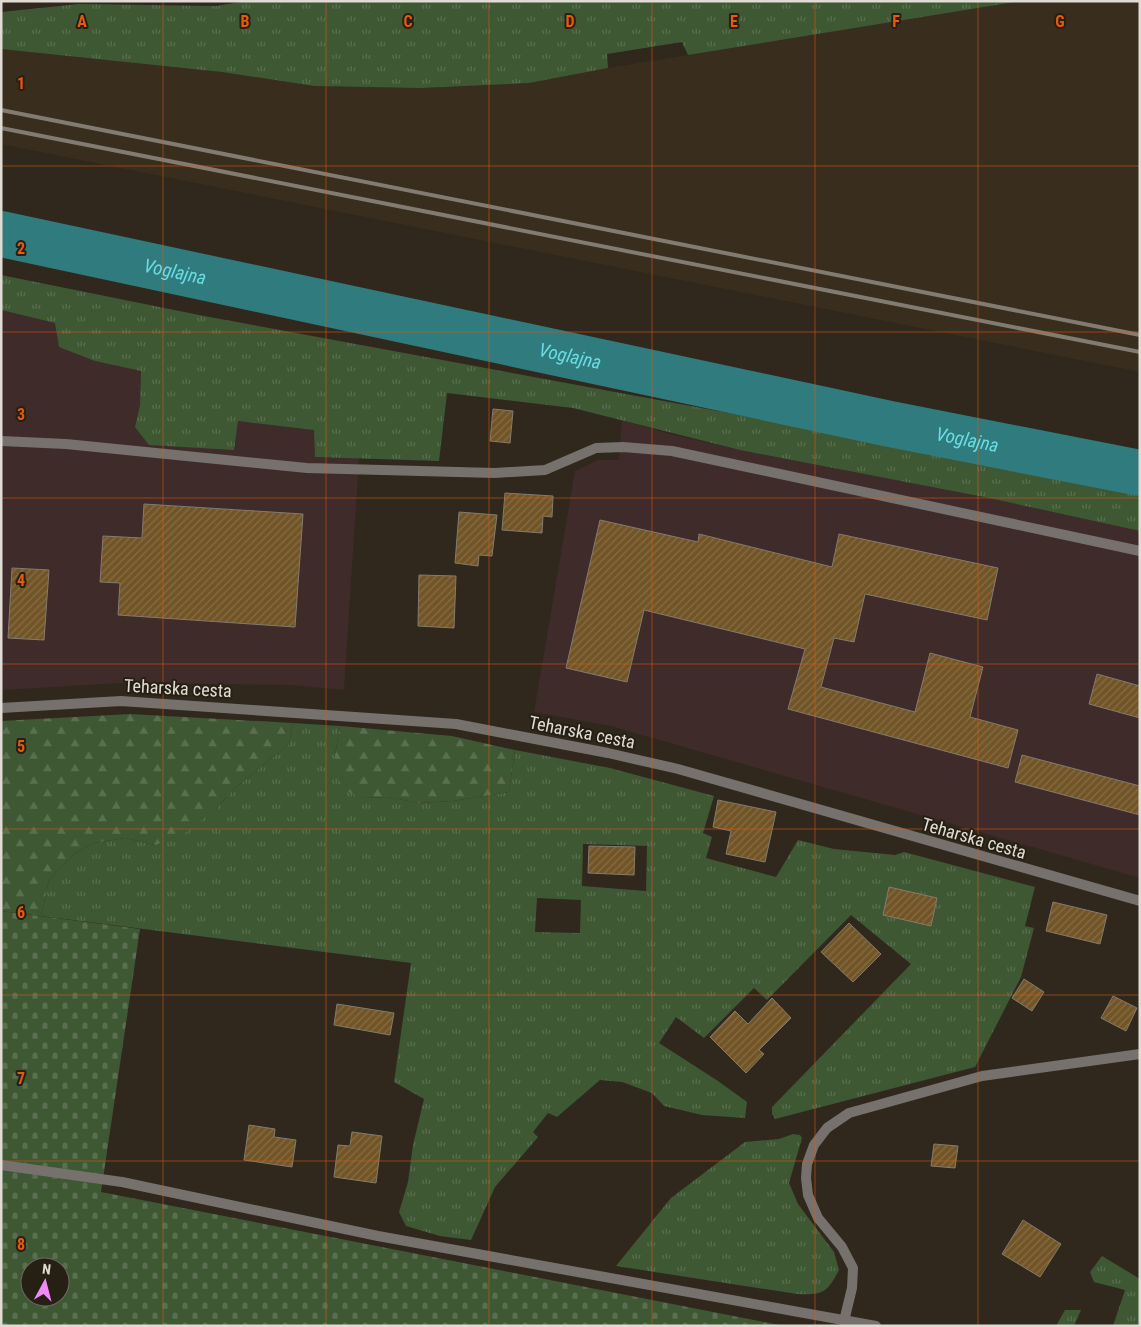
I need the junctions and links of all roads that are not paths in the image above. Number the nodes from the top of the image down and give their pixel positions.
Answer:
1 (1, 441) edge
2 (1140, 552) edge
3 (1, 708) edge
4 (1140, 901) edge
5 (1140, 1054) edge
6 (1, 1164) edge
7 (844, 1320) junction
8 (876, 1326) edge

1 - 2 street
3 - 4 street, Teharska cesta
5 - 7 street
6 - 7 street
7 - 8 street

